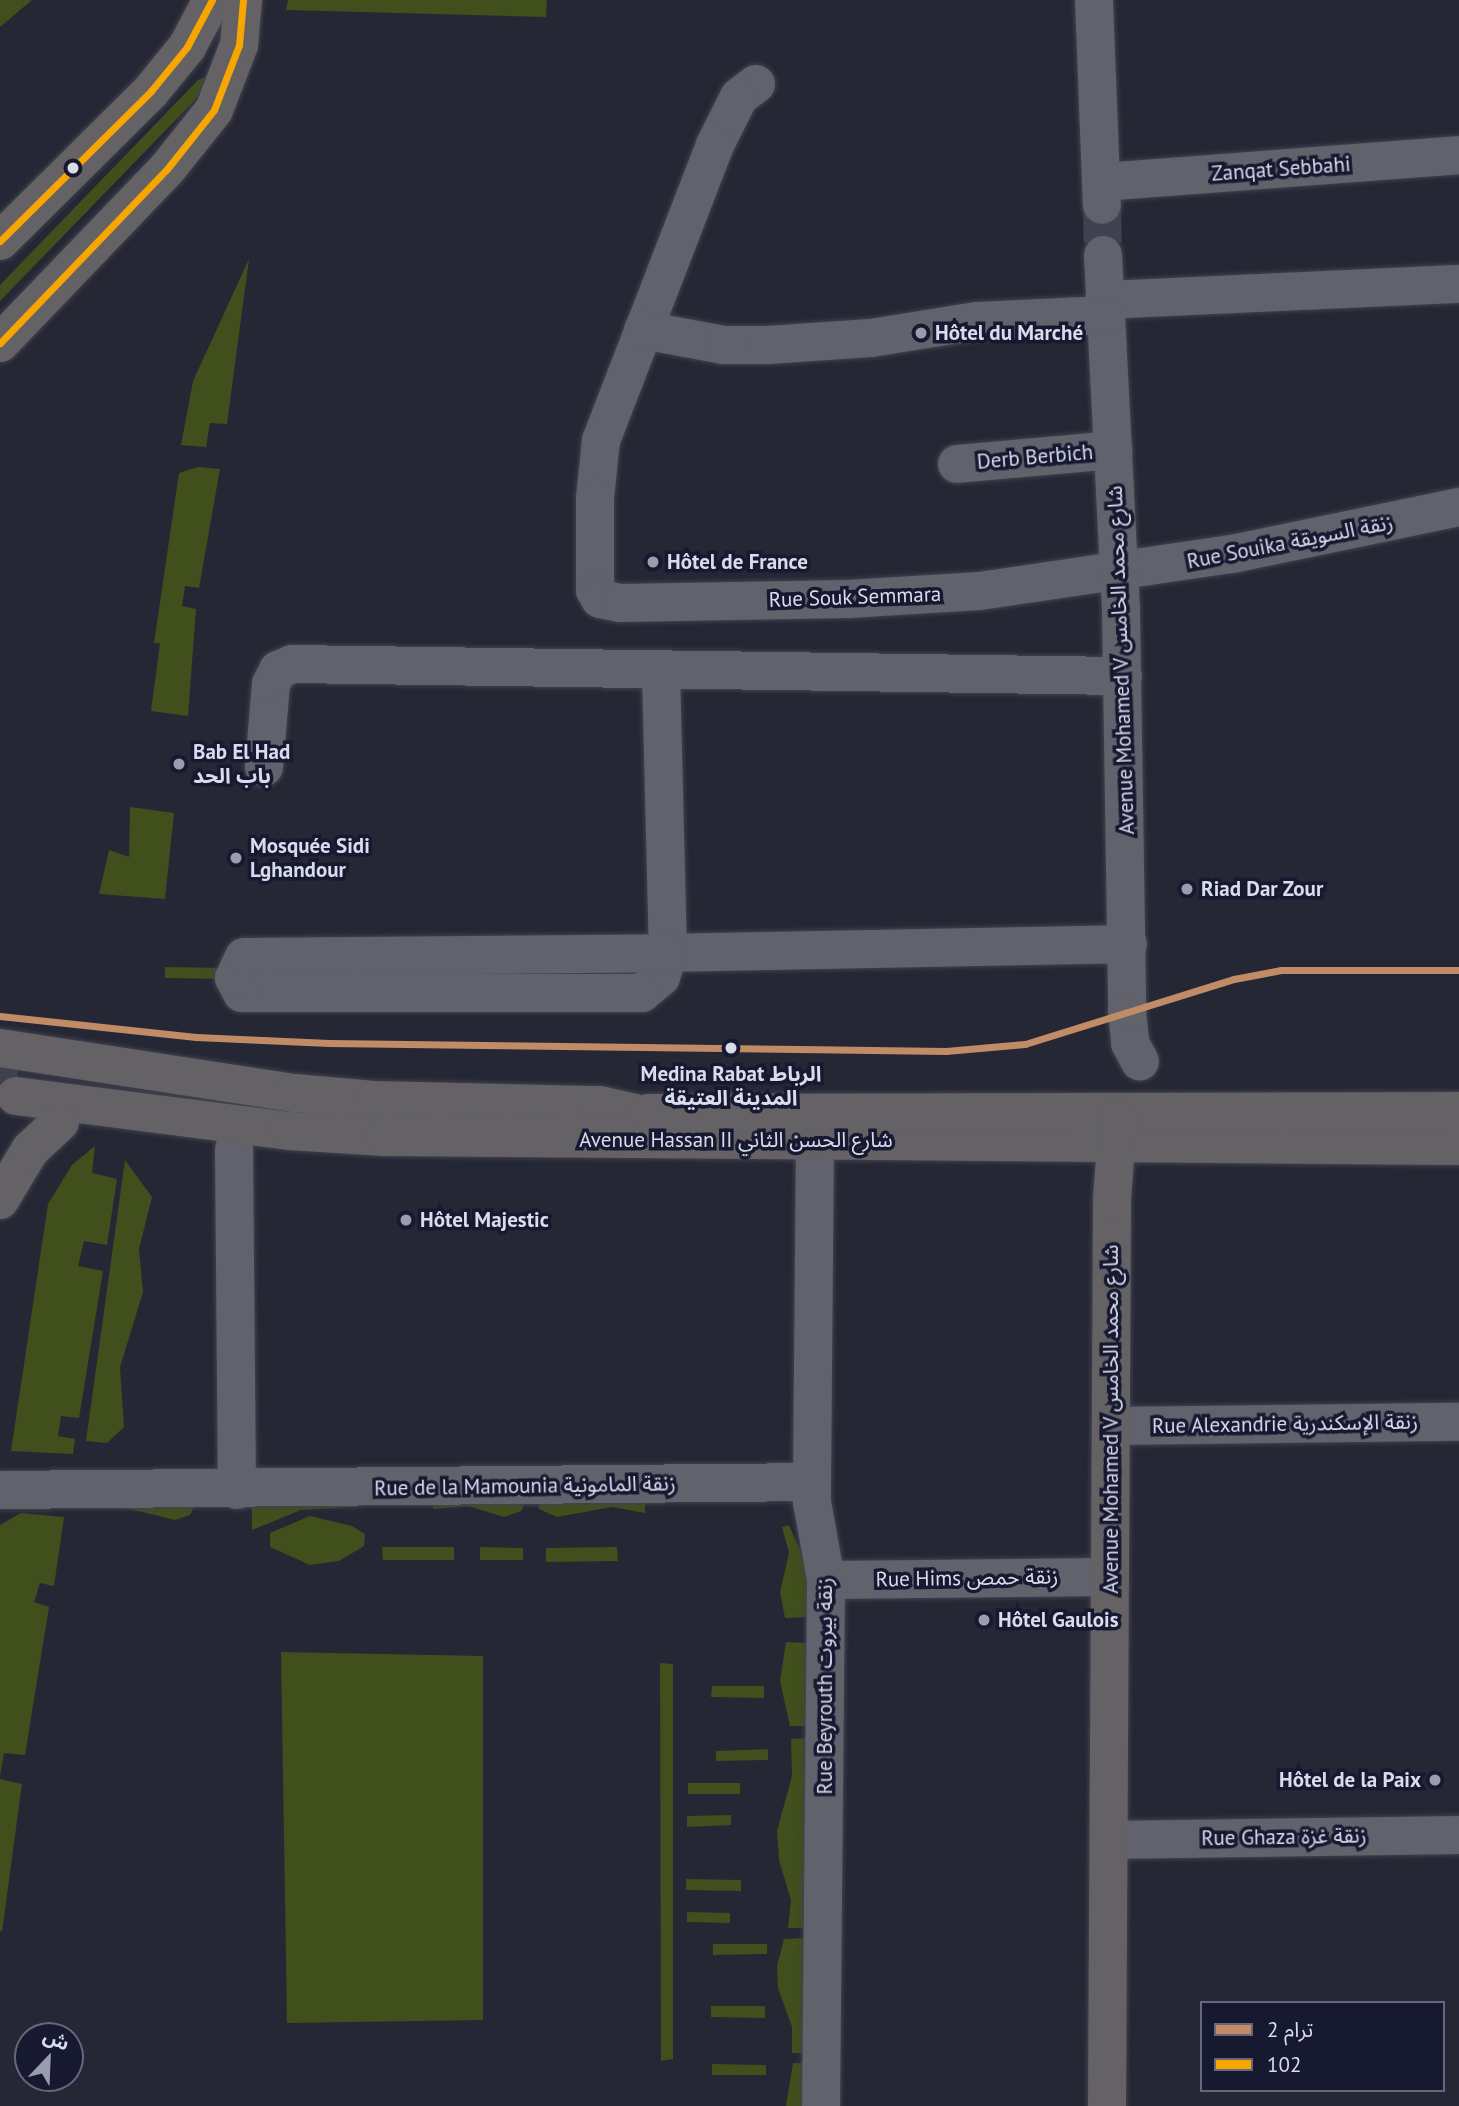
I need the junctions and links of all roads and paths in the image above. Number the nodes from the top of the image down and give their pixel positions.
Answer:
1 (212, 0) edge
2 (243, 0) edge
3 (1094, 0) edge
4 (756, 85) dead end
5 (1459, 155) edge
6 (0, 241) edge
7 (1103, 255) tunnel mouth
8 (1459, 284) edge
9 (1105, 307) junction
10 (643, 330) junction
11 (0, 343) edge
12 (1113, 450) junction
13 (957, 464) dead end
14 (1459, 507) edge
15 (1119, 572) junction
16 (661, 670) junction
17 (1123, 676) junction
18 (264, 767) dead end
19 (1128, 944) junction
20 (668, 953) junction
21 (1140, 1062) dead end
22 (8, 1082) edge
23 (1456, 1119) edge
24 (60, 1122) junction
25 (638, 1126) junction
26 (1117, 1126) junction
27 (814, 1140) junction
28 (234, 1149) junction
29 (0, 1200) edge
30 (1459, 1422) edge
31 (1111, 1426) junction
32 (0, 1473) edge
33 (160, 1480) dead end
34 (812, 1482) junction
35 (0, 1490) edge
36 (237, 1490) junction
37 (1109, 1577) junction
38 (826, 1580) junction
39 (1459, 1835) edge
40 (1110, 1840) junction
41 (821, 2106) edge
42 (1107, 2106) edge

1 - 6 main road
2 - 11 main road
3 - 5 street, Zanqat Sebbahi
4 - 10 street
7 - 9 street, Avenue Mohamed V شارع محمد الخامس
8 - 9 street
9 - 10 street
9 - 12 street, Avenue Mohamed V شارع محمد الخامس
10 - 15 street, Rue Souk Semmara
12 - 13 street, Derb Berbich
12 - 15 street, Avenue Mohamed V شارع محمد الخامس
14 - 15 street, Rue Souika زنقة السويقة
15 - 17 street, Avenue Mohamed V شارع محمد الخامس
16 - 17 street
16 - 18 street
16 - 20 street
17 - 19 street, Avenue Mohamed V شارع محمد الخامس
19 - 20 street
19 - 21 street, Avenue Mohamed V شارع محمد الخامس
20 - 20 street
22 - 24 main road
22 - 25 main road, Avenue Hassan II شارع الحسن الثاني
22 - 25 main road
23 - 26 main road, Avenue Hassan II شارع الحسن الثاني
24 - 28 main road
24 - 29 main road
25 - 26 main road, Avenue Hassan II شارع الحسن الثاني
25 - 27 main road, Avenue Hassan II شارع الحسن الثاني
25 - 28 main road
26 - 27 main road, Avenue Hassan II شارع الحسن الثاني
26 - 31 main road, Avenue Mohamed V شارع محمد الخامس
27 - 34 street, Rue Beyrouth زنقة بيروت
28 - 36 street
30 - 31 street, Rue Alexandrie زنقة الإسكندرية
31 - 37 main road, Avenue Mohamed V شارع محمد الخامس
32 - 33 street
34 - 36 street, Rue de la Mamounia زنقة المامونية
34 - 38 street, Rue Beyrouth زنقة بيروت
35 - 36 street, Rue de la Mamounia زنقة المامونية
37 - 38 street, Rue Hims زنقة حمص
37 - 40 main road, Avenue Mohamed V شارع محمد الخامس
38 - 41 street, Rue Beyrouth زنقة بيروت
39 - 40 street, Rue Ghaza زنقة غزة
40 - 42 main road, Avenue Mohamed V شارع محمد الخامس

